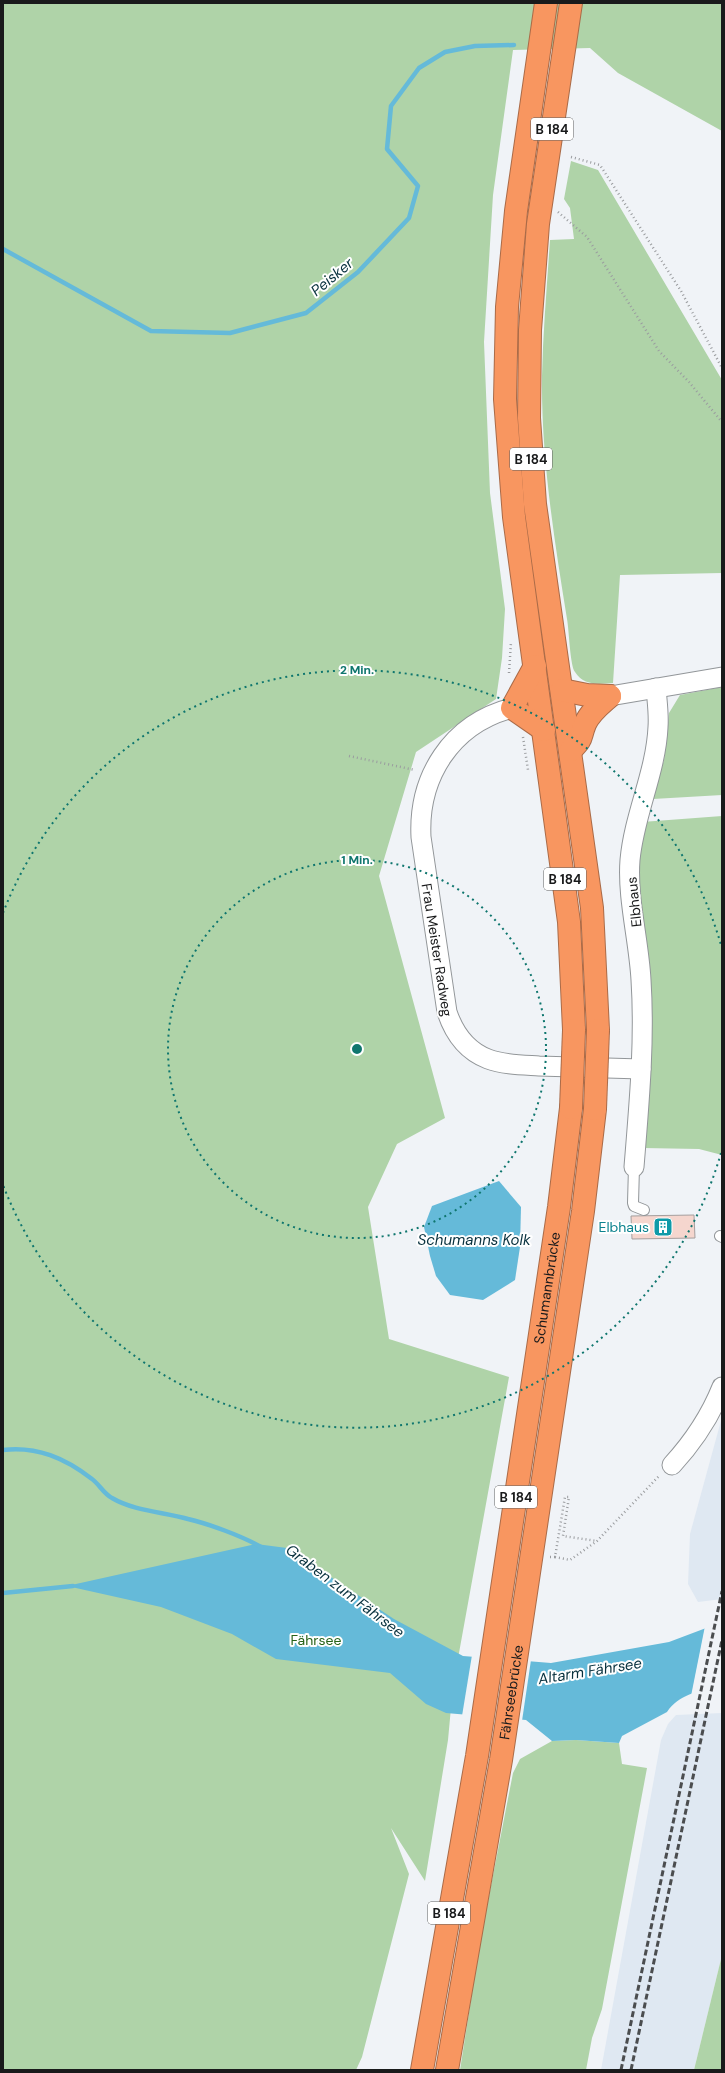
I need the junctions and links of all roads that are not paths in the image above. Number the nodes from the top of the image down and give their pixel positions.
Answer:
1 (546, 3) edge
2 (571, 3) edge
3 (535, 666) junction
4 (722, 677) edge
5 (656, 688) junction
6 (562, 690) junction
7 (610, 696) junction
8 (512, 708) junction
9 (544, 730) junction
10 (571, 750) junction
11 (641, 1069) junction
12 (634, 1167) joint
13 (644, 1210) dead end
14 (722, 1387) edge
15 (672, 1465) road end
16 (497, 1625) joint
17 (522, 1625) joint
18 (422, 2070) edge
19 (447, 2070) edge

1 - 3 highway, B 184
2 - 6 highway, B 184
3 - 8 highway
3 - 9 highway, B 184
4 - 5 street
5 - 7 street
5 - 11 street, Elbhaus
6 - 7 highway
6 - 10 highway, B 184
7 - 10 highway
8 - 9 highway
8 - 11 street
9 - 16 highway, Schumannbrücke / B 184, bridge
10 - 17 highway, Schumannbrücke / B 184, bridge
11 - 12 street, Elbhaus
12 - 13 lane
14 - 15 street
16 - 18 highway, Fährseebrücke / B 184
17 - 19 highway, Fährseebrücke / B 184

